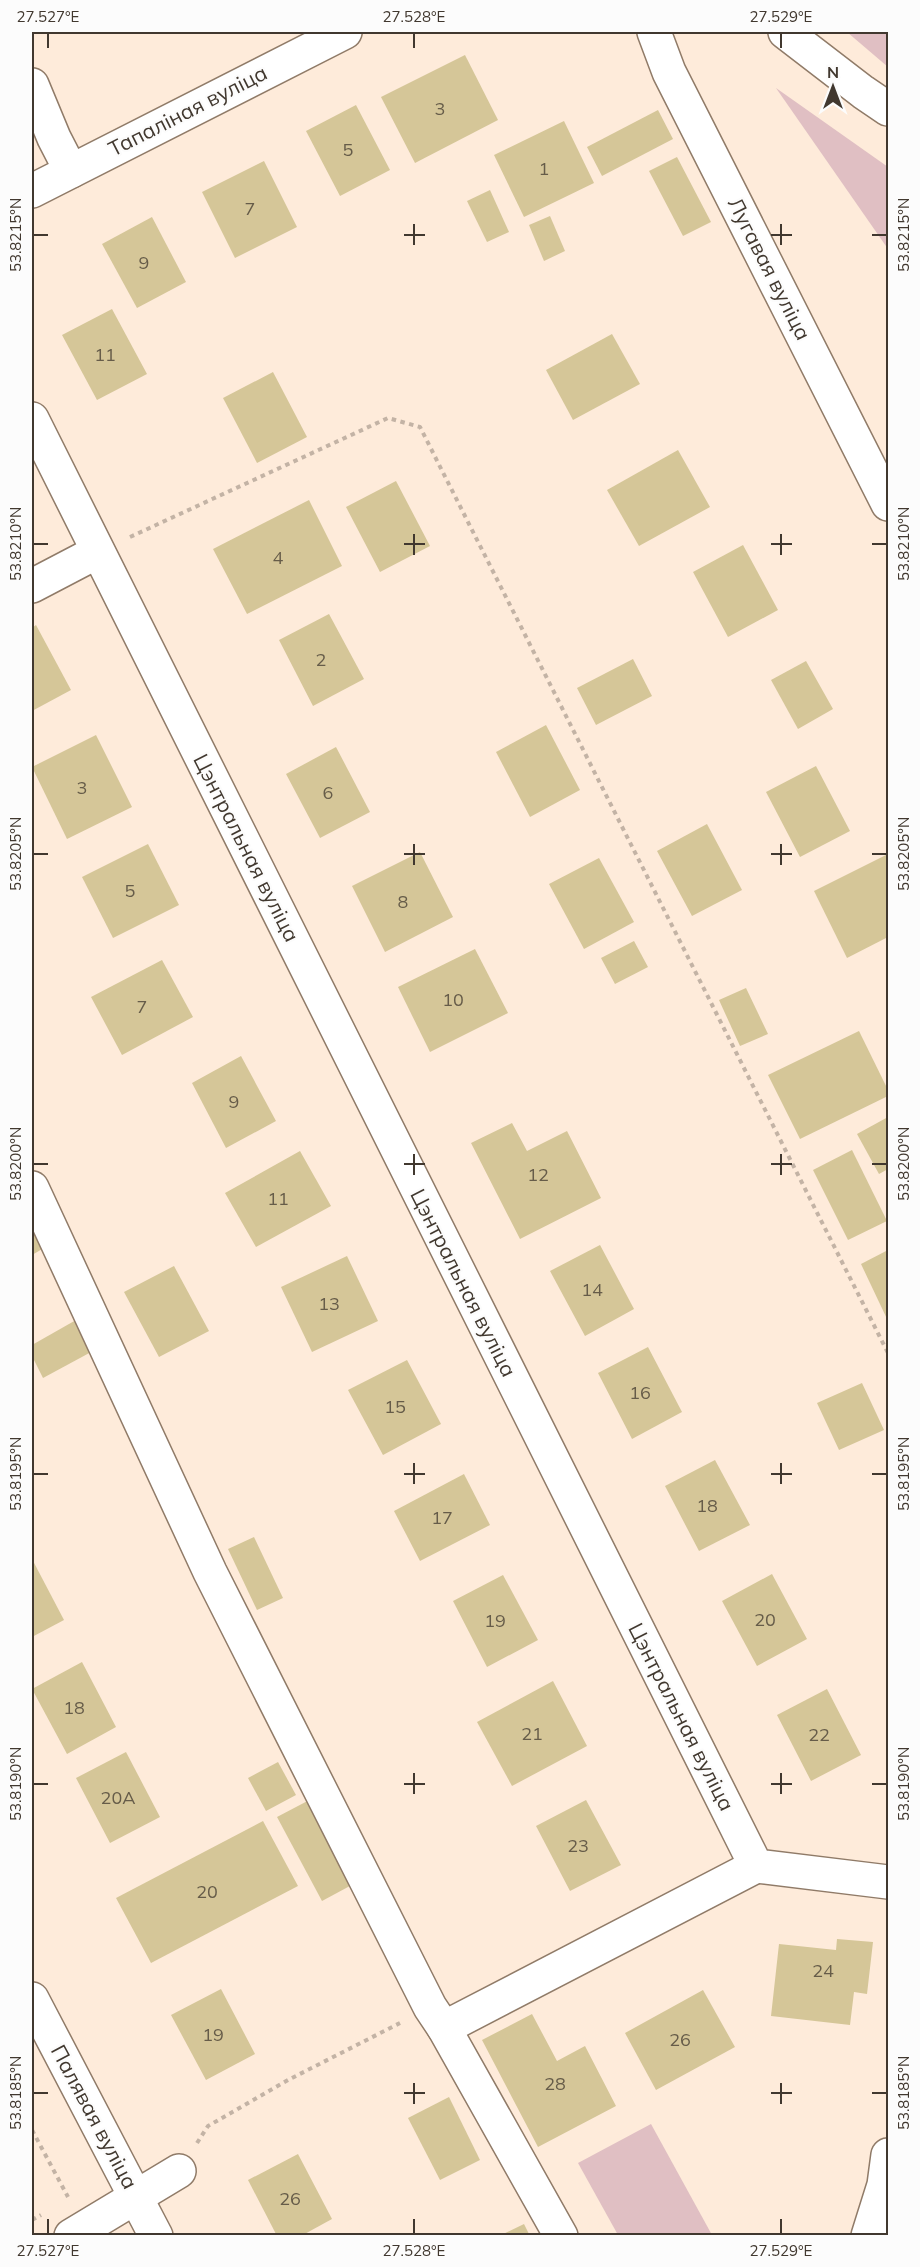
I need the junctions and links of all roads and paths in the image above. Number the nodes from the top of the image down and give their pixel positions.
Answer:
1 (345, 32) edge
2 (654, 32) edge
3 (785, 32) edge
4 (32, 85) edge
5 (888, 109) edge
6 (71, 171) junction
7 (32, 191) edge
8 (32, 419) edge
9 (888, 504) edge
10 (97, 552) junction
11 (32, 586) edge
12 (32, 1188) edge
13 (888, 1353) edge
14 (756, 1866) junction
15 (888, 1882) edge
16 (32, 1999) edge
17 (437, 2018) junction
18 (32, 2130) edge
19 (888, 2155) edge
20 (179, 2171) joint
21 (136, 2198) junction
22 (77, 2232) edge
23 (156, 2235) edge
24 (561, 2235) edge
25 (868, 2235) edge

1 - 6 street, Тапаліная вуліца
2 - 9 street, Лугавая вуліца
3 - 5 street
4 - 6 street
6 - 7 street, Тапаліная вуліца
8 - 10 street, Цэнтральная вуліца
10 - 11 street
10 - 13 path
10 - 14 street, Цэнтральная вуліца
12 - 17 street
14 - 15 street
14 - 17 street
16 - 21 street, Палявая вуліца
17 - 20 path
17 - 24 street
18 - 22 path
19 - 25 street
20 - 21 street
21 - 22 street
21 - 23 street, Палявая вуліца

